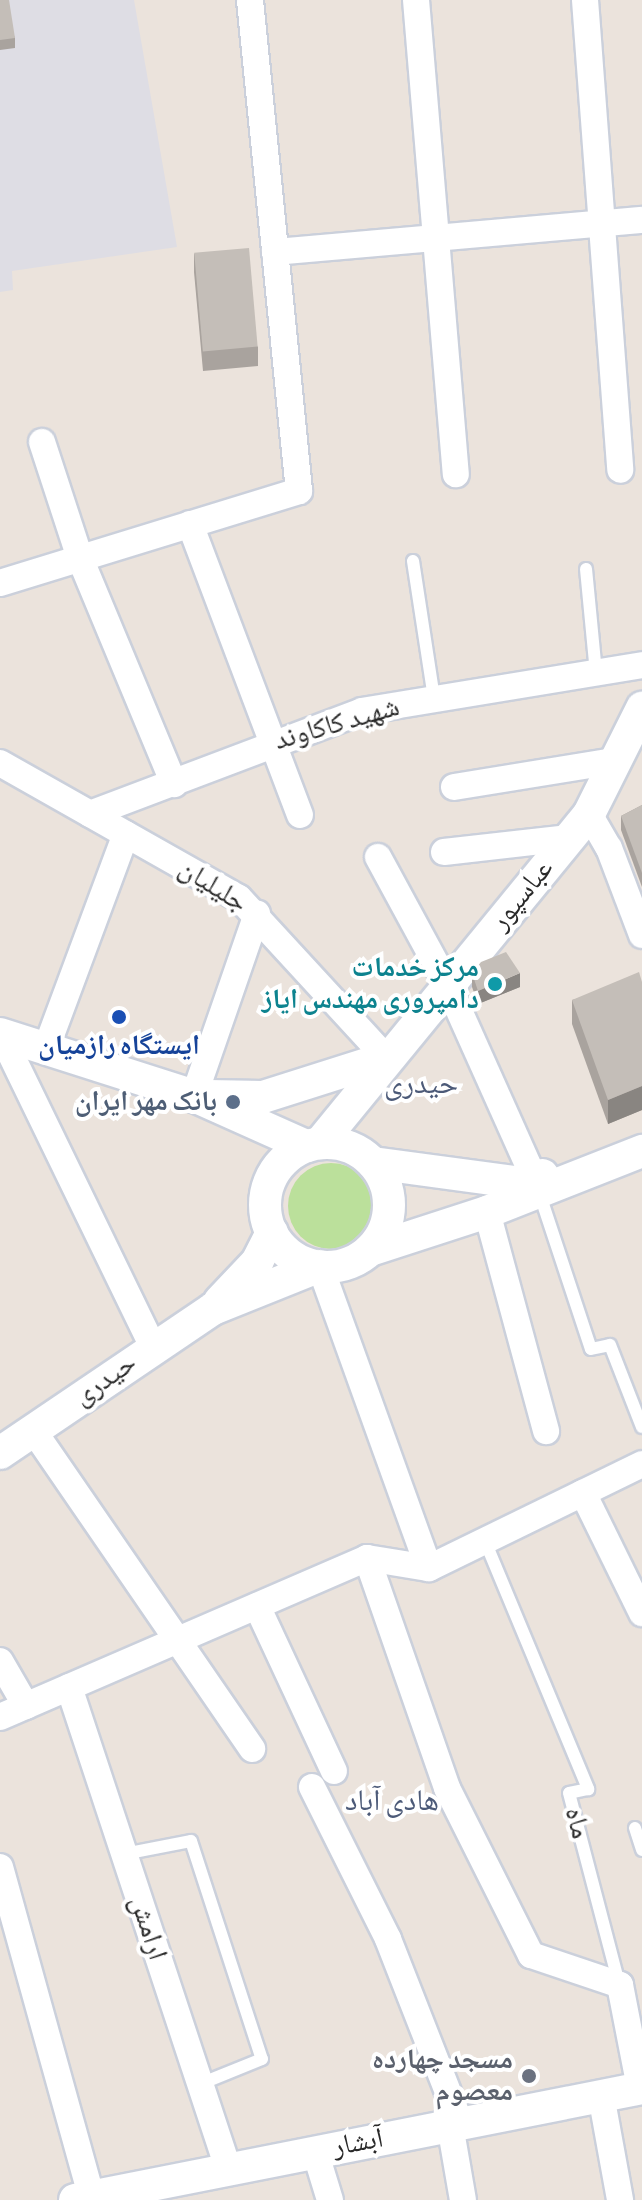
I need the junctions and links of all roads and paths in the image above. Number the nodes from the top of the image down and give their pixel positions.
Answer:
1 (250, 0) edge
2 (416, 0) edge
3 (585, 0) edge
4 (642, 220) edge
5 (602, 224) junction
6 (438, 238) junction
7 (275, 252) junction
8 (42, 442) dead end
9 (620, 470) dead end
10 (456, 474) dead end
11 (190, 524) junction
12 (80, 558) junction
13 (413, 561) dead end
14 (586, 569) dead end
15 (0, 583) edge
16 (642, 665) edge
17 (596, 673) junction
18 (434, 699) junction
19 (642, 708) edge
20 (271, 742) junction
21 (615, 761) junction
22 (0, 763) edge
23 (174, 784) junction
24 (454, 787) dead end
25 (90, 814) junction
26 (300, 815) dead end
27 (579, 826) junction
28 (126, 834) junction
29 (444, 852) dead end
30 (378, 857) dead end
31 (257, 914) junction
32 (642, 935) edge
33 (448, 986) junction
34 (0, 1034) edge
35 (47, 1046) junction
36 (386, 1058) junction
37 (194, 1096) junction
38 (246, 1120) junction
39 (642, 1138) edge
40 (313, 1144) junction
41 (642, 1151) edge
42 (373, 1163) junction
43 (276, 1169) junction
44 (530, 1186) junction
45 (487, 1212) junction
46 (272, 1233) junction
47 (370, 1250) junction
48 (320, 1266) junction
49 (213, 1309) junction
50 (153, 1347) junction
51 (642, 1427) edge
52 (33, 1430) junction
53 (546, 1431) dead end
54 (0, 1453) edge
55 (642, 1464) edge
56 (583, 1493) junction
57 (485, 1541) junction
58 (367, 1558) junction
59 (429, 1568) junction
60 (257, 1606) junction
61 (642, 1613) edge
62 (177, 1640) junction
63 (0, 1661) edge
64 (69, 1687) junction
65 (26, 1706) junction
66 (0, 1717) edge
67 (252, 1749) dead end
68 (334, 1771) dead end
69 (312, 1787) dead end
70 (635, 1828) dead end
71 (642, 1850) edge
72 (124, 1854) junction
73 (0, 1867) edge
74 (620, 1985) junction
75 (200, 2084) junction
76 (641, 2088) edge
77 (601, 2095) junction
78 (455, 2124) junction
79 (315, 2151) junction
80 (228, 2168) junction
81 (175, 2190) edge
82 (83, 2197) edge
83 (330, 2200) edge
84 (463, 2200) edge
85 (620, 2200) edge

1 - 7 street
2 - 6 street
3 - 5 street
4 - 5 street
5 - 6 street
5 - 9 street
6 - 7 street
6 - 10 street
7 - 11 street
8 - 12 street
11 - 12 street
11 - 20 street
12 - 15 street
12 - 23 street
13 - 18 lane
14 - 17 lane
16 - 17 street, شهید کاکاوند
17 - 18 street, شهید کاکاوند
18 - 20 street, شهید کاکاوند
19 - 21 street, عباسپور
20 - 23 street, شهید کاکاوند
20 - 26 street
21 - 24 street
21 - 27 street, عباسپور
22 - 25 street, جلیلیان
23 - 25 street, شهید کاکاوند
25 - 28 street, جلیلیان
27 - 29 street
27 - 32 street
27 - 33 street, عباسپور
28 - 31 street, جلیلیان
28 - 35 street
30 - 33 street
31 - 36 street, جلیلیان
31 - 37 street
33 - 36 street, عباسپور
33 - 44 street
34 - 35 street
34 - 50 street
35 - 37 street
36 - 37 street
36 - 40 street, عباسپور
37 - 38 street
38 - 40 street
38 - 43 street
39 - 44 street
40 - 42 street
40 - 43 street
41 - 44 street
42 - 44 street
42 - 47 street
43 - 46 street
44 - 45 street
44 - 51 lane
45 - 47 street
45 - 53 street
46 - 48 street
46 - 49 street
47 - 48 street
48 - 49 street
48 - 59 street
49 - 50 street, حیدری
50 - 52 street, حیدری
52 - 54 street, حیدری
52 - 62 street
55 - 56 street
56 - 57 street
56 - 61 street
57 - 59 street
57 - 74 lane, ماه
58 - 59 street
58 - 60 street
58 - 74 street
60 - 62 street
60 - 68 street
62 - 64 street
62 - 67 street
63 - 65 street
64 - 65 street
64 - 72 street, ارامش
65 - 66 street
69 - 78 street
70 - 71 lane
72 - 75 street, ارامش
72 - 75 lane
73 - 82 street
74 - 76 street, ماه
75 - 80 street, ارامش
76 - 77 street, آبشار
77 - 78 street, آبشار
77 - 85 street
78 - 79 street, آبشار
78 - 84 street
79 - 80 street, آبشار
79 - 83 street
80 - 81 street, آبشار
81 - 82 street, آبشار

